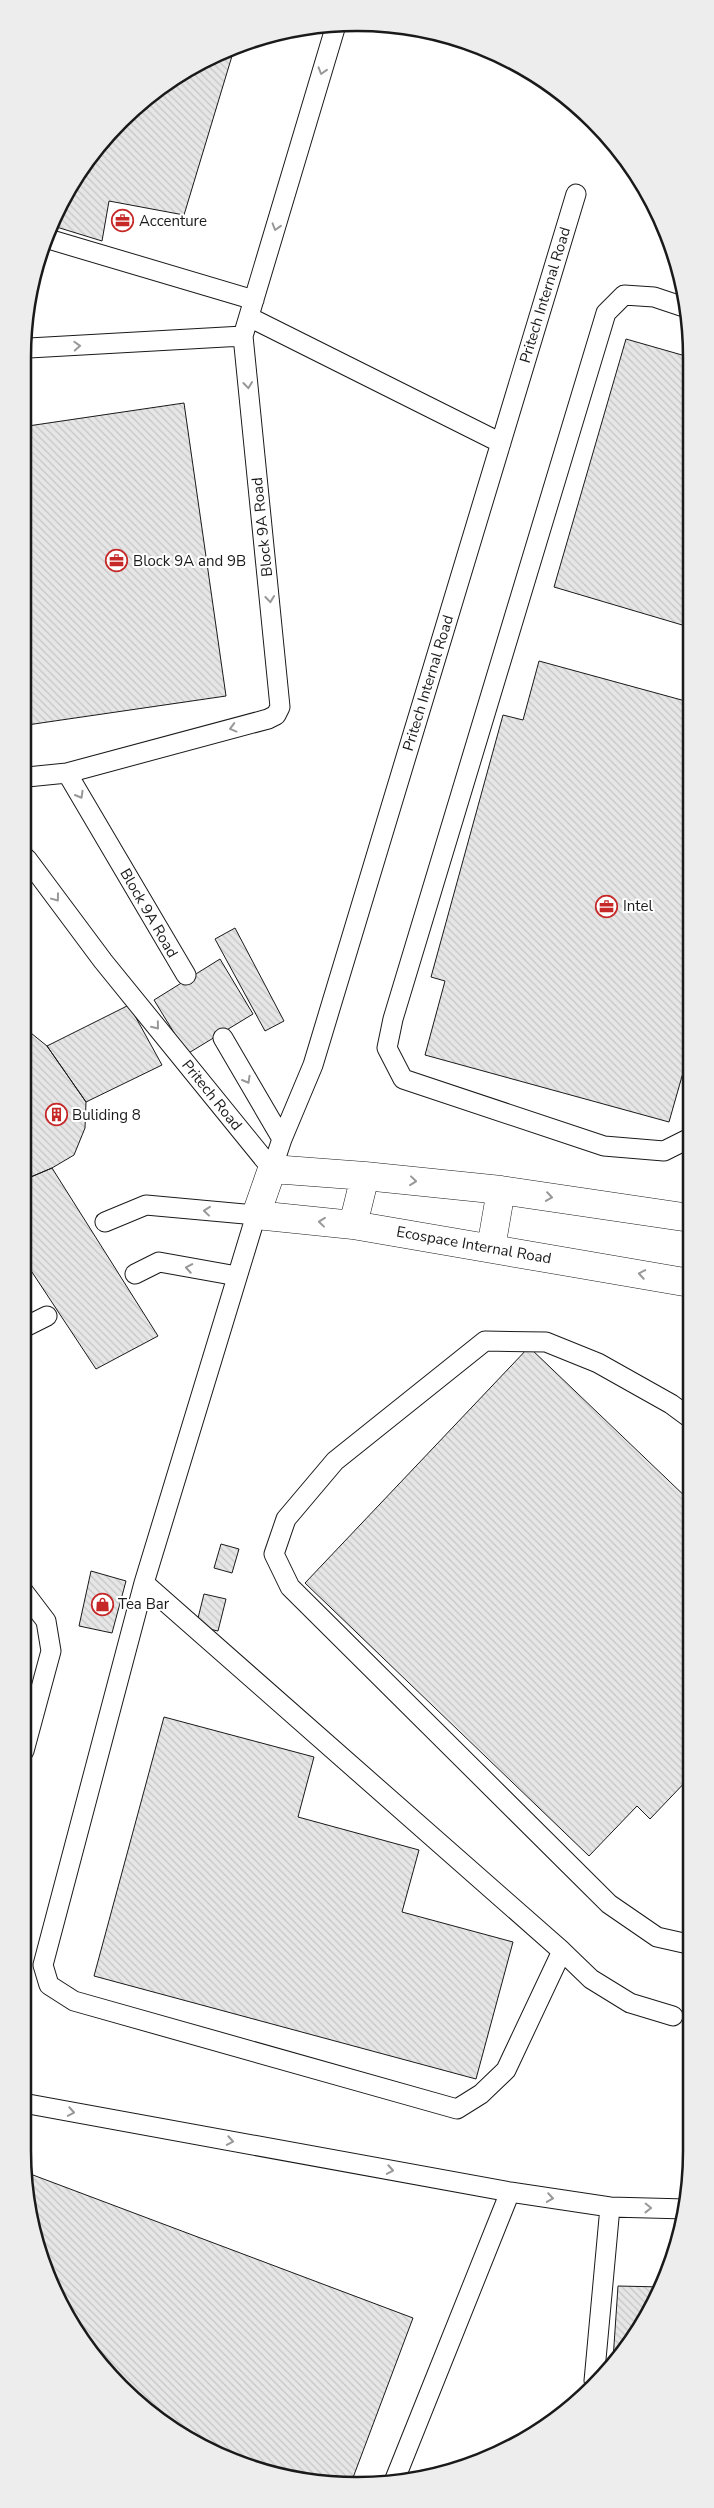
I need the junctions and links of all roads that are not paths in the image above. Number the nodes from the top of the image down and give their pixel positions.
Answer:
1 (334, 32) edge
2 (576, 194) dead end
3 (53, 241) edge
4 (678, 305) edge
5 (251, 309) junction
6 (243, 336) junction
7 (31, 348) edge
8 (501, 443) junction
9 (67, 774) junction
10 (31, 777) edge
11 (31, 864) edge
12 (186, 975) dead end
13 (223, 1038) dead end
14 (282, 1139) junction
15 (683, 1142) edge
16 (272, 1169) junction
17 (364, 1176) junction
18 (501, 1190) junction
19 (256, 1216) junction
20 (683, 1217) edge
21 (105, 1222) dead end
22 (353, 1225) junction
23 (491, 1248) junction
24 (135, 1274) dead end
25 (237, 1276) junction
26 (683, 1282) edge
27 (47, 1316) dead end
28 (31, 1324) edge
29 (683, 1413) edge
30 (144, 1583) junction
31 (31, 1601) edge
32 (31, 1725) edge
33 (683, 1943) edge
34 (562, 1951) junction
35 (673, 2016) dead end
36 (31, 2104) edge
37 (510, 2192) junction
38 (610, 2207) junction
39 (677, 2209) edge
40 (595, 2373) edge
41 (397, 2474) edge

1 -> 5 lane
2 - 8 lane, Pritech Internal Road
3 - 5 lane
4 - 15 lane
5 - 6 lane
5 - 8 lane
7 -> 6 lane
6 -> 9 lane, Block 9A Road
8 - 14 lane, Pritech Internal Road
9 - 10 lane, Block 9A Road
9 -> 12 lane, Block 9A Road
11 -> 16 lane, Pritech Road
13 -> 14 lane
14 - 16 lane, Pritech Internal Road
16 - 17 street
16 - 19 street
17 -> 18 street
17 - 22 street
18 -> 20 street
18 - 23 street
19 -> 21 lane
22 -> 19 street, Ecospace Internal Road
19 - 25 lane
22 - 23 street, Ecospace Internal Road
26 -> 23 street, Ecospace Internal Road
25 -> 24 lane
25 - 30 lane
27 - 28 lane
29 - 33 lane
30 - 34 lane
30 - 34 lane
31 - 32 lane
34 - 35 lane
36 -> 37 lane
37 -> 38 lane
37 - 41 lane
38 -> 39 lane
38 - 40 lane

